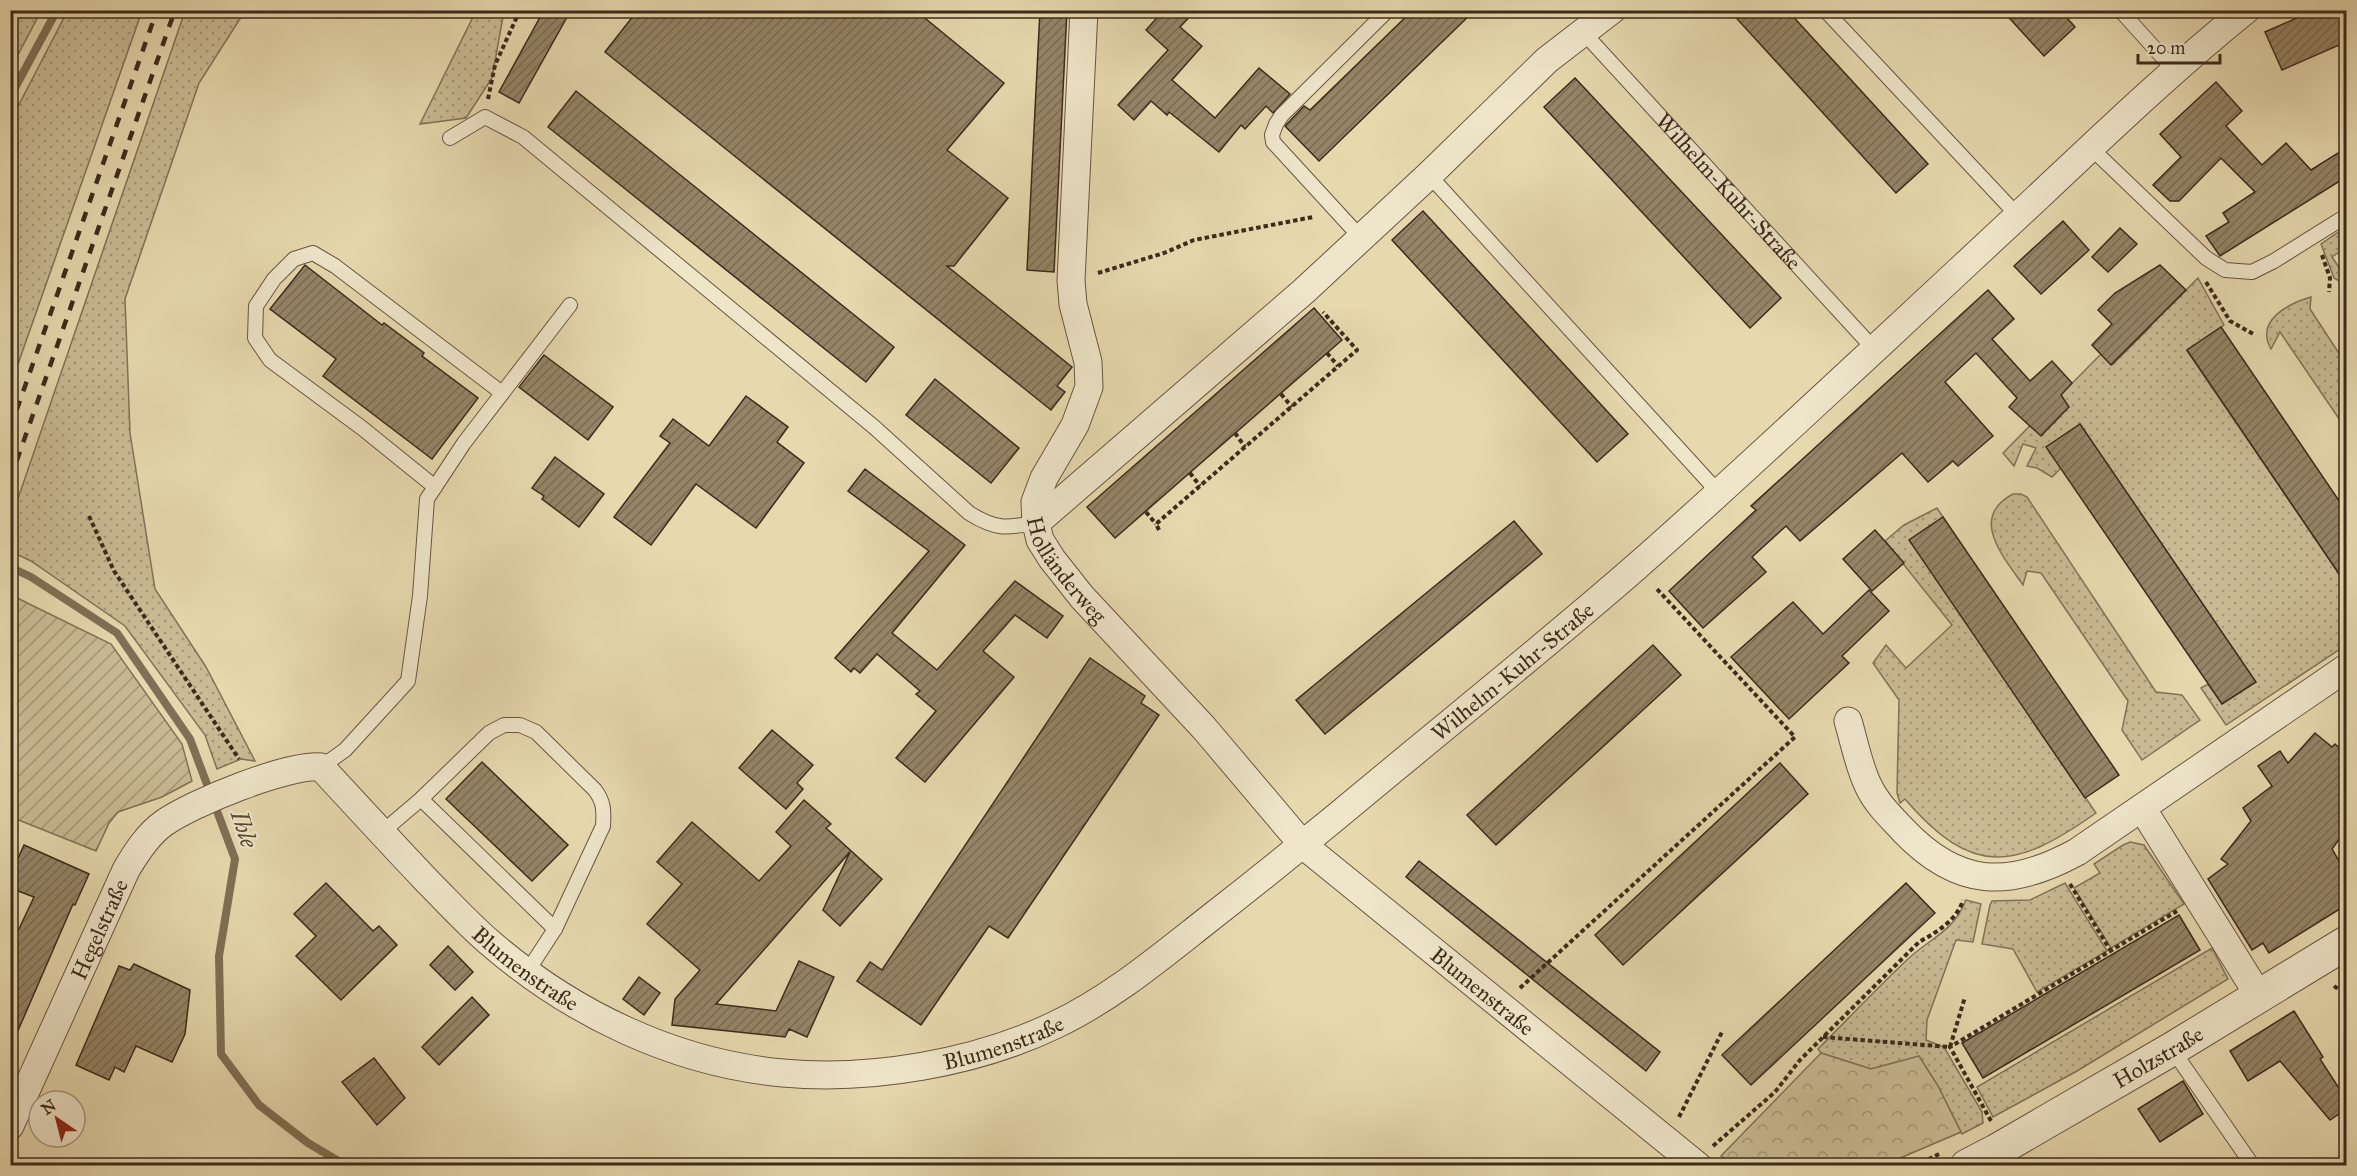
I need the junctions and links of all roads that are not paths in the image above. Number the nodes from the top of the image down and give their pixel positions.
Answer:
1 (1084, 10) edge
2 (1389, 10) edge
3 (1612, 10) edge
4 (1825, 10) edge
5 (2120, 10) edge
6 (2246, 10) edge
7 (1583, 32) junction
8 (2175, 71) junction
9 (450, 138) dead end
10 (2091, 148) junction
11 (1429, 175) junction
12 (2018, 216) junction
13 (2346, 216) edge
14 (1362, 239) junction
15 (570, 305) dead end
16 (1874, 349) junction
17 (502, 393) junction
18 (435, 487) junction
19 (1719, 492) junction
20 (1036, 523) junction
21 (2346, 668) edge
22 (1848, 721) dead end
23 (321, 766) junction
24 (421, 800) junction
25 (2142, 808) junction
26 (381, 833) junction
27 (1303, 846) junction
28 (555, 929) junction
29 (2346, 943) edge
30 (526, 972) junction
31 (2259, 996) junction
32 (2172, 1048) junction
33 (10, 1126) edge
34 (1991, 1152) edge
35 (1697, 1165) edge
36 (2253, 1166) edge

1 - 20 street, Holländerweg
2 - 14 lane
3 - 7 street
4 - 12 lane
5 - 8 lane
6 - 8 street, Wilhelm-Kuhr-Straße
7 - 11 street
7 - 16 lane, Wilhelm-Kuhr-Straße
8 - 10 street, Wilhelm-Kuhr-Straße
9 - 20 lane
10 - 12 street, Wilhelm-Kuhr-Straße
10 - 13 lane
11 - 14 street
11 - 19 lane
12 - 16 street, Wilhelm-Kuhr-Straße
14 - 20 street
15 - 17 lane
16 - 19 street, Wilhelm-Kuhr-Straße
17 - 18 lane
17 - 18 lane
18 - 23 lane
19 - 27 street, Wilhelm-Kuhr-Straße
20 - 27 street, Holländerweg
21 - 25 street
22 - 25 street
23 - 26 street, Blumenstraße
23 - 33 street, Hegelstraße
24 - 26 lane
24 - 28 lane
24 - 28 lane
25 - 31 street
26 - 30 street, Blumenstraße
27 - 30 street, Blumenstraße
27 - 35 street, Blumenstraße
28 - 30 lane
29 - 31 street, Holzstraße
31 - 32 street, Holzstraße
32 - 34 street, Holzstraße
32 - 36 lane

